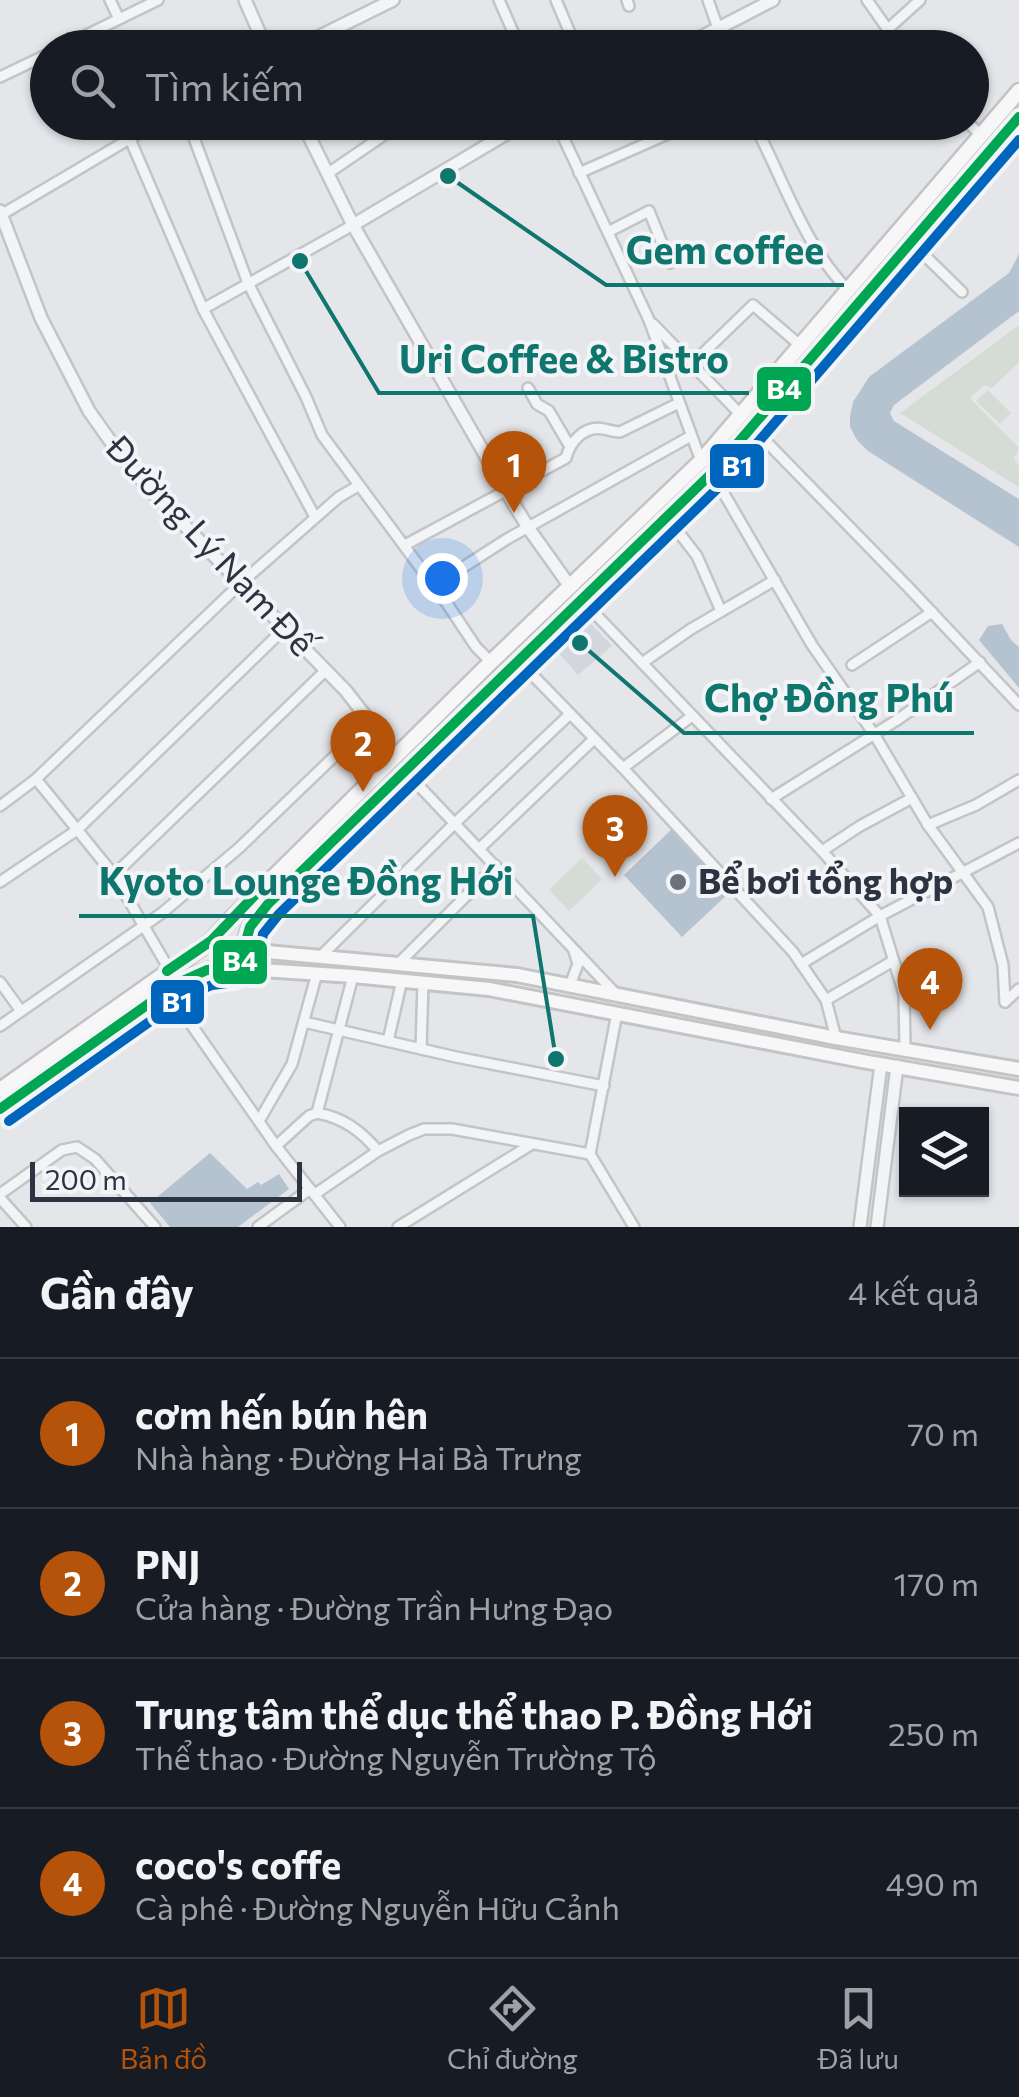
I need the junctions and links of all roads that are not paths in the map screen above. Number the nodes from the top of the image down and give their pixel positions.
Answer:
1 (110, 0) edge
2 (158, 0) edge
3 (245, 0) edge
4 (393, 0) edge
5 (499, 0) edge
6 (556, 0) edge
7 (708, 0) edge
8 (773, 0) edge
9 (867, 0) edge
10 (920, 0) edge
11 (118, 19) junction
12 (888, 29) joint
13 (96, 30) edge
14 (258, 30) edge
15 (332, 30) edge
16 (512, 30) edge
17 (568, 30) edge
18 (718, 30) joint
19 (30, 63) edge
20 (0, 77) edge
21 (1019, 90) edge
22 (1019, 117) edge
23 (989, 125) edge
24 (128, 140) edge
25 (130, 140) edge
26 (196, 140) edge
27 (311, 140) edge
28 (377, 140) edge
29 (495, 140) edge
30 (564, 140) edge
31 (654, 140) edge
32 (762, 140) edge
33 (976, 140) edge
34 (580, 173) junction
35 (327, 174) junction
36 (1, 213) edge
37 (353, 224) junction
38 (901, 228) junction
39 (608, 232) junction
40 (910, 242) junction
41 (670, 263) dead end
42 (248, 283) junction
43 (848, 290) junction
44 (962, 292) dead end
45 (203, 309) junction
46 (649, 320) junction
47 (801, 346) junction
48 (692, 364) junction
49 (528, 388) dead end
50 (679, 402) junction
51 (746, 421) junction
52 (691, 436) junction
53 (569, 445) junction
54 (701, 461) junction
55 (712, 474) junction
56 (358, 486) junction
57 (506, 491) junction
58 (666, 516) junction
59 (315, 518) junction
60 (529, 529) junction
61 (405, 546) junction
62 (775, 580) junction
63 (241, 583) junction
64 (434, 586) junction
65 (570, 586) junction
66 (581, 599) junction
67 (722, 611) junction
68 (932, 612) junction
69 (285, 628) junction
70 (518, 660) junction
71 (491, 662) junction
72 (642, 662) junction
73 (980, 662) junction
74 (852, 665) dead end
75 (326, 671) junction
76 (1019, 705) edge
77 (570, 714) junction
78 (692, 716) junction
79 (370, 722) junction
80 (874, 734) junction
81 (594, 739) junction
82 (393, 758) junction
83 (623, 768) junction
84 (404, 770) junction
85 (36, 780) junction
86 (1019, 780) edge
87 (912, 798) junction
88 (771, 799) junction
89 (0, 806) edge
90 (454, 824) junction
91 (928, 825) junction
92 (77, 830) junction
93 (1019, 843) edge
94 (479, 849) junction
95 (822, 851) junction
96 (496, 866) junction
97 (963, 872) junction
98 (114, 876) junction
99 (0, 882) edge
100 (880, 916) junction
101 (145, 926) junction
102 (214, 939) junction
103 (570, 944) junction
104 (244, 947) junction
105 (320, 957) junction
106 (893, 961) junction
107 (400, 964) junction
108 (802, 964) junction
109 (226, 967) junction
110 (170, 969) junction
111 (317, 973) junction
112 (353, 976) junction
113 (402, 980) junction
114 (0, 982) edge
115 (423, 982) junction
116 (570, 985) junction
117 (1019, 989) edge
118 (167, 990) junction
119 (616, 994) junction
120 (826, 1000) junction
121 (564, 1003) junction
122 (22, 1011) junction
123 (616, 1013) junction
124 (304, 1022) junction
125 (0, 1026) edge
126 (338, 1030) junction
127 (836, 1038) junction
128 (388, 1042) junction
129 (905, 1048) junction
130 (420, 1049) junction
131 (881, 1064) junction
132 (899, 1067) junction
133 (1019, 1069) edge
134 (604, 1086) junction
135 (1019, 1088) edge
136 (0, 1090) edge
137 (0, 1109) edge
138 (317, 1113) junction
139 (259, 1121) junction
140 (533, 1144) junction
141 (276, 1146) junction
142 (378, 1151) junction
143 (590, 1154) junction
144 (312, 1192) junction
145 (0, 1196) edge
146 (26, 1227) edge
147 (155, 1227) edge
148 (258, 1227) edge
149 (340, 1227) edge
150 (398, 1227) edge
151 (634, 1227) edge
152 (860, 1227) edge
153 (877, 1227) edge

1 - 11 street
2 - 11 street
3 - 14 street
4 - 15 street
5 - 16 street
6 - 17 street
7 - 18 street
8 - 18 street
9 - 12 street
10 - 12 street
11 - 13 street
19 - 20 street
21 - 23 main road
22 - 40 main road
24 - 36 street
25 - 45 street
26 - 42 street
27 - 35 street
28 - 35 street
29 - 37 street
30 - 34 street
31 - 34 street
32 - 43 street
33 - 38 main road
34 - 39 street
35 - 37 street
36 - 63 street, Đường Lý Nam Đế
37 - 42 street
37 - 57 street
38 - 40 main road
38 - 43 main road
39 - 41 street
39 - 46 street
40 - 44 street
40 - 51 main road
42 - 45 street
42 - 56 street
43 - 47 main road
45 - 59 street
46 - 48 street
46 - 50 street
47 - 48 street
47 - 51 main road
48 - 51 street
49 - 53 street
50 - 52 street
50 - 53 street
51 - 54 main road
51 - 55 main road
51 - 68 street
52 - 54 street
52 - 60 street
53 - 57 street
54 - 65 main road
55 - 58 main road
55 - 62 street
56 - 59 street
56 - 61 street
57 - 60 street
57 - 61 street
58 - 66 main road
58 - 67 street
59 - 63 street
60 - 64 street
60 - 65 street
61 - 64 street
62 - 67 street
62 - 80 street
63 - 69 street, Đường Lý Nam Đế
63 - 85 street
64 - 71 street
65 - 66 main road
65 - 71 main road
66 - 70 main road
66 - 72 street
67 - 72 street
68 - 73 street
68 - 74 street
69 - 75 street, Đường Lý Nam Đế
69 - 92 street
70 - 77 street
70 - 84 main road
71 - 82 main road
72 - 78 street
73 - 76 street
73 - 80 street
75 - 79 street, Đường Lý Nam Đế
75 - 98 street
77 - 81 street
77 - 90 street
78 - 83 street
78 - 88 street
79 - 82 street, Đường Lý Nam Đế
79 - 101 street
80 - 87 street
80 - 88 street
81 - 83 street
81 - 94 street
82 - 84 main road
82 - 102 main road
83 - 108 street
84 - 90 street
84 - 104 main road
85 - 89 street
85 - 92 street
86 - 91 street
87 - 91 street
87 - 95 street
88 - 95 street
90 - 94 street
90 - 105 street
91 - 97 street
92 - 98 street
92 - 99 street
93 - 97 street
94 - 96 street
95 - 100 street
96 - 103 street
96 - 107 street
97 - 100 street
97 - 117 street
98 - 101 street
100 - 106 street
100 - 108 street
101 - 110 street
101 - 122 street
102 - 104 main road
102 - 109 main road
102 - 110 main road
103 - 116 street
103 - 119 street
104 - 105 main road
104 - 109 main road
105 - 107 main road
106 - 120 street
106 - 129 street
107 - 116 main road
108 - 120 street
109 - 111 main road
109 - 118 main road
110 - 136 main road
111 - 112 main road
111 - 124 street
112 - 113 main road
112 - 126 street
113 - 115 main road
113 - 128 street
114 - 122 street
115 - 121 main road
115 - 130 street
116 - 119 main road
116 - 121 main road
118 - 137 main road
118 - 139 street
119 - 123 main road
119 - 127 main road
120 - 127 street
121 - 123 main road
122 - 125 street
123 - 131 main road
123 - 134 street
124 - 126 street
124 - 139 street
126 - 128 street
126 - 138 street
127 - 129 main road
128 - 130 street
129 - 132 main road
129 - 133 main road
130 - 134 street
131 - 132 main road
131 - 152 street
132 - 135 main road
132 - 153 street
134 - 143 street
138 - 141 street
138 - 142 street
139 - 141 street
140 - 142 street
140 - 143 street
140 - 150 street
141 - 144 street
142 - 144 street
143 - 151 street
144 - 148 street
144 - 149 street
145 - 146 street
145 - 147 street

